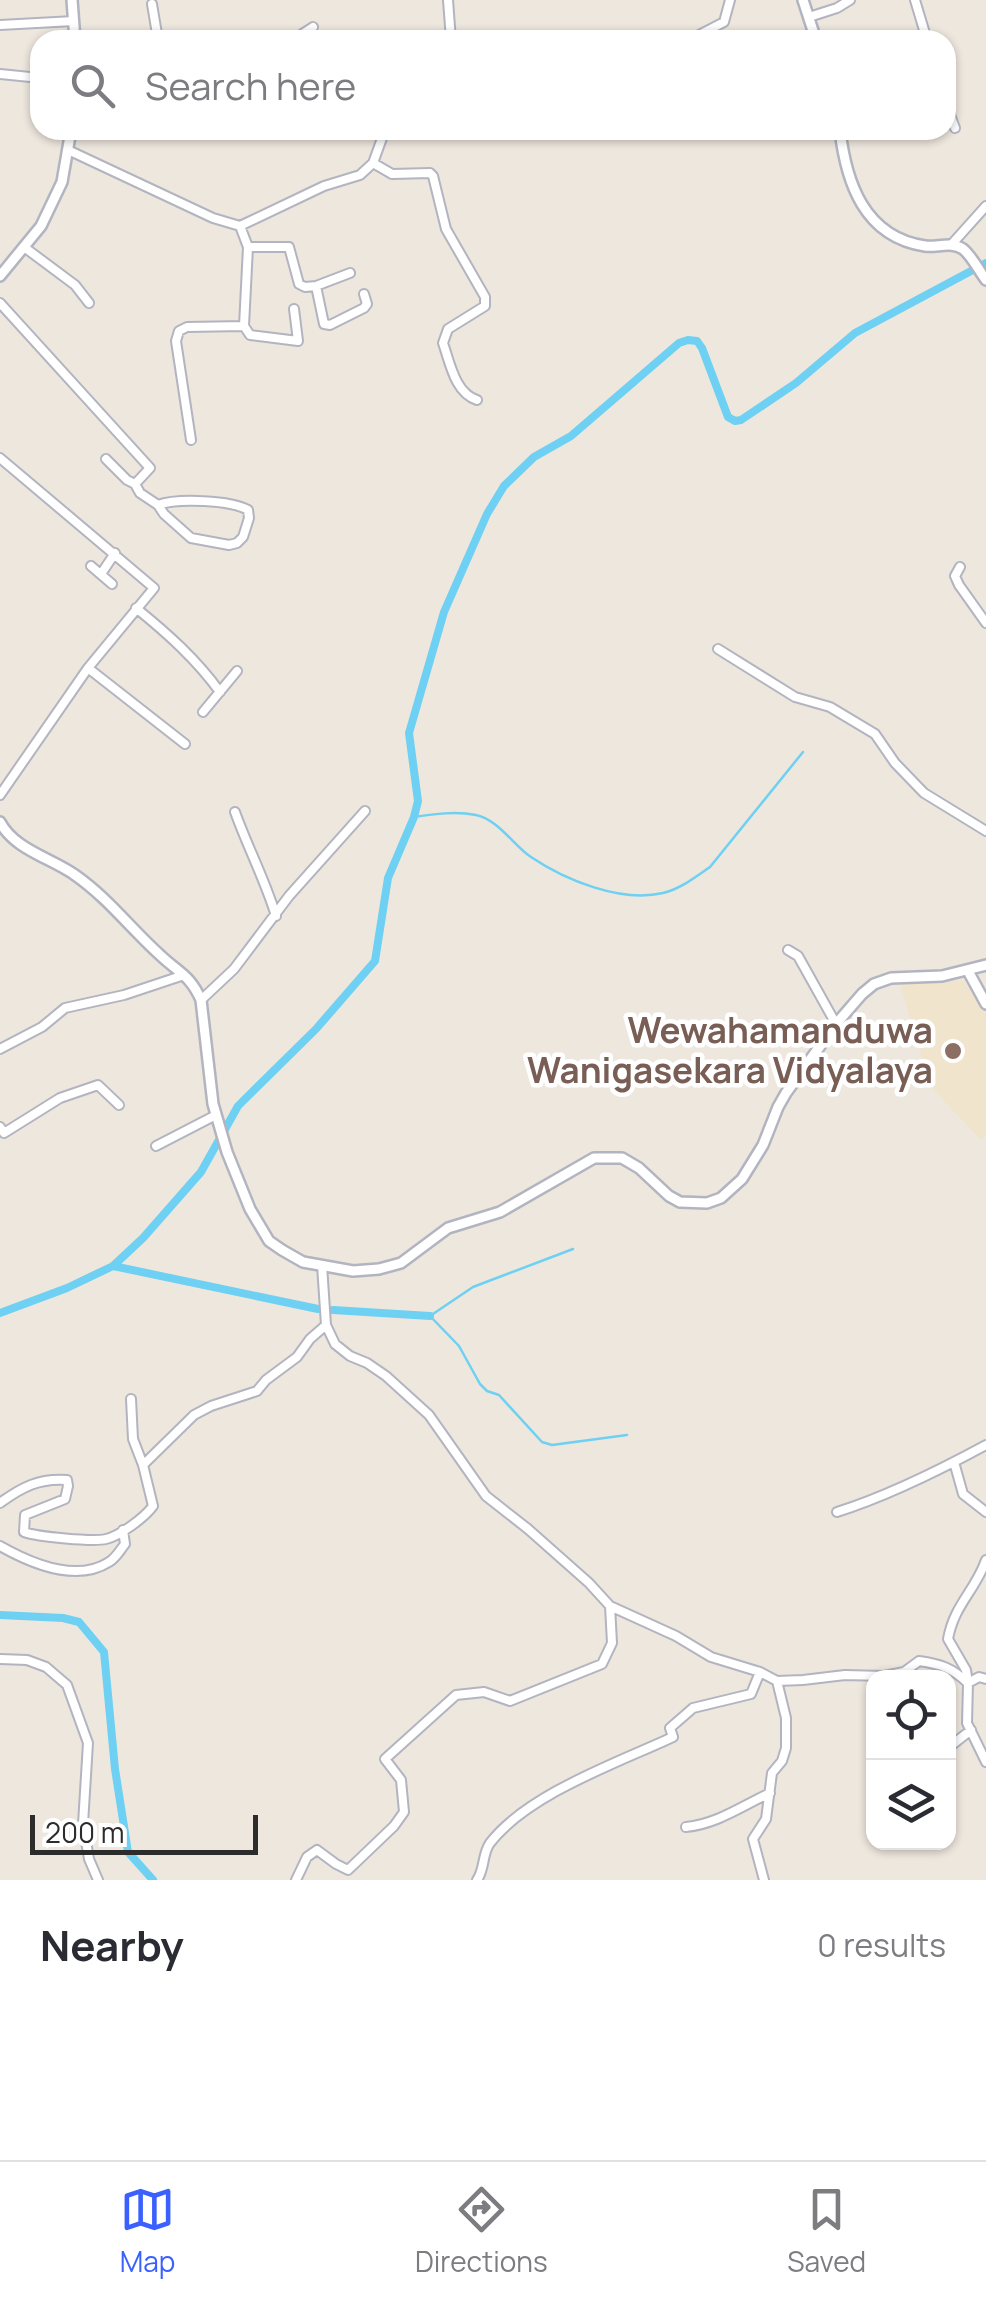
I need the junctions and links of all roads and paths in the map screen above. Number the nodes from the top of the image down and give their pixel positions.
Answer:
1 (72, 0) edge
2 (448, 0) edge
3 (730, 0) edge
4 (802, 0) edge
5 (850, 0) edge
6 (914, 0) edge
7 (152, 4) dead end
8 (808, 17) junction
9 (74, 21) junction
10 (0, 25) edge
11 (313, 27) dead end
12 (74, 30) edge
13 (156, 30) edge
14 (308, 30) edge
15 (449, 30) edge
16 (710, 30) edge
17 (813, 30) edge
18 (924, 30) edge
19 (0, 74) edge
20 (30, 77) edge
21 (70, 140) edge
22 (381, 140) edge
23 (842, 140) edge
24 (68, 150) junction
25 (373, 163) junction
26 (986, 206) edge
27 (240, 226) junction
28 (951, 245) junction
29 (24, 247) junction
30 (248, 247) junction
31 (350, 273) dead end
32 (0, 276) edge
33 (986, 280) edge
34 (316, 286) junction
35 (364, 294) dead end
36 (89, 303) dead end
37 (0, 304) edge
38 (294, 309) dead end
39 (244, 326) junction
40 (477, 400) dead end
41 (191, 440) dead end
42 (0, 458) edge
43 (106, 459) dead end
44 (136, 484) junction
45 (158, 505) junction
46 (116, 553) junction
47 (91, 566) dead end
48 (960, 566) dead end
49 (100, 574) junction
50 (112, 584) dead end
51 (136, 608) junction
52 (986, 623) edge
53 (718, 650) dead end
54 (88, 668) junction
55 (237, 671) dead end
56 (220, 692) junction
57 (203, 712) dead end
58 (185, 744) dead end
59 (0, 795) edge
60 (365, 810) dead end
61 (235, 812) dead end
62 (0, 822) edge
63 (986, 831) edge
64 (276, 916) junction
65 (788, 950) dead end
66 (986, 965) edge
67 (968, 971) junction
68 (184, 975) junction
69 (202, 1000) junction
70 (986, 1004) edge
71 (836, 1024) junction
72 (0, 1050) edge
73 (118, 1105) dead end
74 (216, 1115) junction
75 (0, 1127) edge
76 (156, 1146) dead end
77 (322, 1265) junction
78 (326, 1325) junction
79 (131, 1400) dead end
80 (986, 1445) edge
81 (954, 1462) junction
82 (143, 1465) junction
83 (0, 1503) edge
84 (837, 1512) dead end
85 (986, 1512) edge
86 (123, 1530) junction
87 (0, 1546) edge
88 (986, 1560) edge
89 (610, 1606) junction
90 (0, 1659) edge
91 (760, 1672) junction
92 (986, 1679) edge
93 (777, 1681) junction
94 (968, 1683) junction
95 (971, 1730) junction
96 (956, 1742) edge
97 (986, 1762) edge
98 (770, 1793) junction
99 (686, 1827) dead end
100 (98, 1880) edge
101 (296, 1880) edge
102 (478, 1880) edge
103 (764, 1880) edge

1 - 9 street
2 - 15 street
3 - 16 street
4 - 8 street
5 - 8 street
6 - 18 street
7 - 13 street
8 - 17 street
9 - 10 street
9 - 12 street
11 - 14 street
19 - 20 street
21 - 24 street
22 - 25 street
23 - 28 street
24 - 27 street
24 - 29 street
25 - 27 street
25 - 40 street
26 - 28 street
27 - 30 street
28 - 33 street
29 - 32 street
29 - 36 street
30 - 34 street
30 - 39 street
31 - 34 street
34 - 35 street
37 - 44 street
38 - 39 street
39 - 41 street
42 - 46 street
43 - 44 street
44 - 45 street
45 - 45 street
46 - 49 street
46 - 51 street
47 - 49 street
48 - 52 street
49 - 50 street
51 - 54 street
51 - 56 street
53 - 63 street
54 - 58 street
54 - 59 street
55 - 56 street
56 - 57 street
60 - 64 street
61 - 64 street
62 - 68 street
64 - 69 street
65 - 71 street
66 - 67 street
67 - 70 street
67 - 71 street
68 - 69 street
68 - 72 street
69 - 74 street
71 - 77 street
73 - 75 street
74 - 76 street
74 - 77 street
77 - 78 street
78 - 82 street
78 - 89 street
79 - 82 street
80 - 81 street
81 - 84 street
81 - 85 street
82 - 86 street
83 - 86 street
86 - 87 street
88 - 94 street
89 - 91 street
89 - 101 street
90 - 100 street
91 - 93 street
91 - 102 street
92 - 94 street
93 - 94 street
93 - 98 street
94 - 95 street
95 - 96 street
95 - 97 street
98 - 99 street
98 - 103 street

